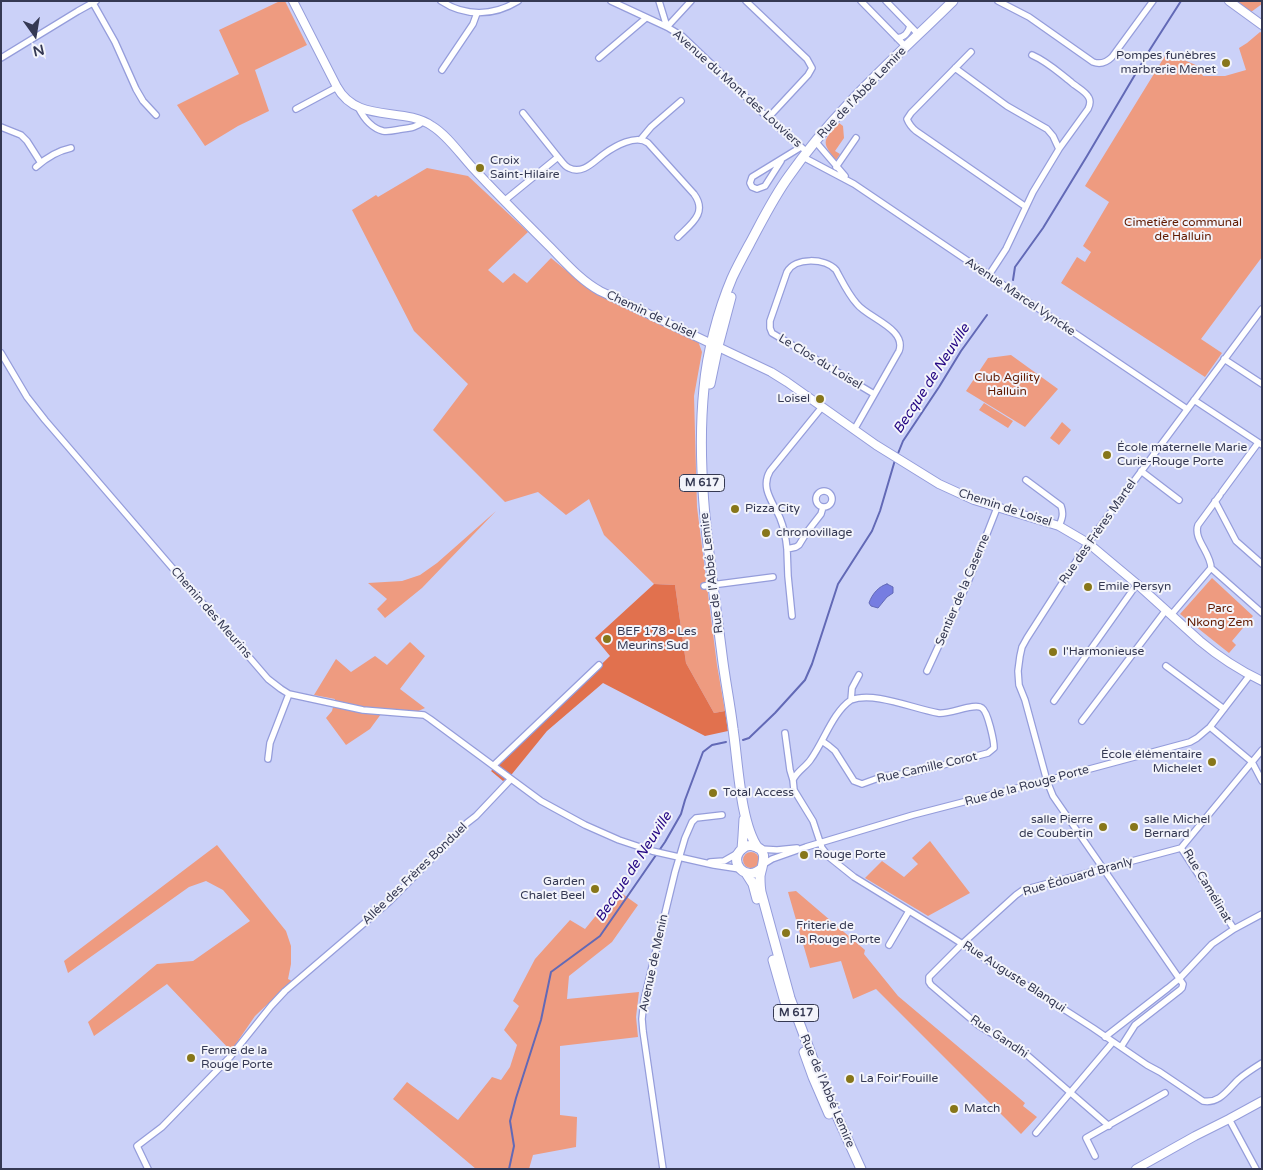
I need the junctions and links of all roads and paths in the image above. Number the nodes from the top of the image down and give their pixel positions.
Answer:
1 (292, 1) edge
2 (441, 1) edge
3 (518, 1) edge
4 (611, 1) edge
5 (659, 1) edge
6 (691, 1) edge
7 (746, 1) edge
8 (861, 1) edge
9 (886, 1) edge
10 (953, 1) edge
11 (998, 1) edge
12 (1153, 1) edge
13 (1229, 1) edge
14 (94, 2) edge
15 (477, 13) junction
16 (646, 18) junction
17 (910, 26) junction
18 (1262, 26) edge
19 (667, 27) junction
20 (919, 35) junction
21 (897, 38) junction
22 (906, 47) junction
23 (971, 52) dead end
24 (1032, 55) dead end
25 (1, 58) edge
26 (599, 58) dead end
27 (955, 68) junction
28 (442, 70) dead end
29 (337, 87) junction
30 (682, 101) dead end
31 (358, 107) junction
32 (296, 110) dead end
33 (523, 113) dead end
34 (156, 115) dead end
35 (768, 118) junction
36 (424, 121) junction
37 (1, 127) edge
38 (856, 138) dead end
39 (641, 139) junction
40 (815, 141) junction
41 (71, 148) dead end
42 (1059, 149) junction
43 (804, 152) junction
44 (558, 157) junction
45 (780, 161) junction
46 (41, 163) junction
47 (836, 167) junction
48 (36, 168) dead end
49 (854, 184) junction
50 (504, 201) junction
51 (1026, 207) junction
52 (678, 237) dead end
53 (989, 275) junction
54 (1262, 309) edge
55 (715, 345) junction
56 (1, 353) edge
57 (1224, 359) junction
58 (1262, 384) edge
59 (874, 394) junction
60 (1194, 400) junction
61 (822, 407) junction
62 (1187, 410) junction
63 (854, 430) junction
64 (1260, 444) edge
65 (1141, 471) junction
66 (1026, 480) dead end
67 (1179, 500) dead end
68 (1215, 501) junction
69 (823, 507) dead end
70 (997, 508) junction
71 (1059, 526) junction
72 (1088, 543) junction
73 (787, 548) junction
74 (1262, 564) edge
75 (1211, 568) junction
76 (774, 577) dead end
77 (1137, 584) junction
78 (712, 585) junction
79 (1169, 613) junction
80 (1262, 613) edge
81 (792, 616) dead end
82 (599, 665) dead end
83 (1166, 666) dead end
84 (927, 671) dead end
85 (859, 675) dead end
86 (1250, 675) junction
87 (1262, 681) edge
88 (289, 694) junction
89 (851, 700) junction
90 (1054, 701) dead end
91 (1224, 709) junction
92 (1082, 721) dead end
93 (1210, 727) junction
94 (785, 733) dead end
95 (822, 741) junction
96 (1262, 750) edge
97 (268, 759) dead end
98 (1252, 762) junction
99 (494, 765) junction
100 (511, 779) junction
101 (793, 780) junction
102 (1047, 781) junction
103 (1262, 781) edge
104 (722, 814) dead end
105 (745, 814) junction
106 (820, 843) junction
107 (806, 847) junction
108 (1181, 848) junction
109 (759, 849) junction
110 (740, 851) junction
111 (680, 858) junction
112 (703, 862) junction
113 (763, 866) junction
114 (1103, 869) junction
115 (743, 871) junction
116 (910, 911) junction
117 (1261, 915) edge
118 (1234, 929) junction
119 (888, 944) dead end
120 (962, 944) junction
121 (1180, 978) junction
122 (1105, 1037) junction
123 (1113, 1042) junction
124 (1121, 1047) junction
125 (1262, 1063) edge
126 (1070, 1093) junction
127 (1165, 1093) dead end
128 (1262, 1101) edge
129 (1229, 1119) junction
130 (1109, 1126) junction
131 (1036, 1133) dead end
132 (1095, 1156) dead end
133 (148, 1169) edge
134 (663, 1169) edge
135 (854, 1169) edge
136 (860, 1169) edge
137 (1136, 1169) edge
138 (1256, 1169) edge

1 - 29 street, Chemin de Loisel
2 - 15 street
3 - 15 street
4 - 16 street, Avenue du Mont des Louviers
5 - 19 street, Avenue du Mont des Louviers
6 - 19 street
7 - 35 street
8 - 21 street
9 - 17 street
10 - 20 main road, Rue de l'Abbé Lemire / M 617
11 - 12 street
13 - 18 street
14 - 25 street
14 - 34 street
15 - 28 street
16 - 19 street, Avenue du Mont des Louviers
16 - 26 street
17 - 20 street
17 - 21 street
19 - 35 street, Avenue du Mont des Louviers
20 - 22 main road, Rue de l'Abbé Lemire / M 617
21 - 22 street
22 - 40 main road, Rue de l'Abbé Lemire / M 617
23 - 27 street
24 - 42 street
27 - 42 street
27 - 51 street
29 - 31 street, Chemin de Loisel
29 - 32 street
30 - 39 street
31 - 36 street, Chemin de Loisel
31 - 36 street
33 - 44 street
35 - 43 street, Avenue du Mont des Louviers
36 - 50 street, Chemin de Loisel
37 - 46 street
38 - 47 street
39 - 44 street
39 - 52 street
40 - 43 main road, Rue de l'Abbé Lemire / M 617
40 - 47 street, Avenue Marcel Vyncke
41 - 46 street
42 - 51 street
43 - 45 street
43 - 49 street, Avenue Marcel Vyncke
43 - 55 main road, Rue de l'Abbé Lemire / M 617
44 - 50 street
45 - 45 street
46 - 48 street
47 - 49 street, Avenue Marcel Vyncke
49 - 53 street, Avenue Marcel Vyncke
50 - 55 street, Chemin de Loisel
51 - 53 street
53 - 62 street, Avenue Marcel Vyncke
54 - 57 street, Rue des Frères Martel
55 - 61 street, Chemin de Loisel
55 - 78 main road, Rue de l'Abbé Lemire / M 617
56 - 88 street, Chemin des Meurins
57 - 58 street
57 - 60 street, Rue des Frères Martel
59 - 59 street, Le Clos du Loisel
59 - 63 street, Le Clos du Loisel
60 - 62 street, Rue des Frères Martel
60 - 64 street
61 - 63 street, Chemin de Loisel
61 - 73 street
62 - 65 street, Rue des Frères Martel
63 - 70 street, Chemin de Loisel
64 - 68 street
65 - 67 street
65 - 72 street, Rue des Frères Martel
66 - 71 street
68 - 74 street
68 - 75 street
69 - 73 street
70 - 71 street, Chemin de Loisel
70 - 84 street, Sentier de la Caserne
71 - 72 street, Chemin de Loisel
72 - 77 street, Chemin de Loisel
72 - 102 street, Rue des Frères Martel
73 - 81 street
75 - 79 street
75 - 80 street
76 - 78 street
77 - 79 street, Chemin de Loisel
77 - 90 street
78 - 105 main road, Rue de l'Abbé Lemire / M 617
79 - 86 street, Chemin de Loisel
79 - 92 street
82 - 99 street
83 - 91 street
85 - 89 street
86 - 87 street, Chemin de Loisel
86 - 91 street, Rue de la Rouge Porte
88 - 97 street
88 - 99 street, Chemin des Meurins
89 - 95 street
89 - 95 street, Rue Camille Corot
91 - 93 street, Rue de la Rouge Porte
93 - 98 street
93 - 102 street, Rue de la Rouge Porte
94 - 101 street, Rue Auguste Blanqui
95 - 101 street
96 - 98 street, Rue Camélinat
98 - 103 street
98 - 108 street, Rue Camélinat
99 - 100 street, Chemin des Meurins
100 - 111 street, Chemin des Meurins
100 - 133 street, Allée des Frères Bonduel
101 - 106 street, Rue Auguste Blanqui
102 - 106 street, Rue de la Rouge Porte
102 - 114 street, Rue des Frères Martel
104 - 111 street, Avenue de Menin
105 - 109 main road, Rue de l'Abbé Lemire / M 617
105 - 110 main road, Rue de l'Abbé Lemire / M 617
106 - 107 street, Rue de la Rouge Porte
106 - 116 street, Rue Auguste Blanqui
107 - 109 street, Rue de la Rouge Porte
107 - 113 street, Rue de la Rouge Porte
108 - 114 street, Rue Édouard Branly
108 - 118 street, Rue Camélinat
109 - 110 main road
109 - 113 main road, Rue de l'Abbé Lemire
110 - 112 street, Chemin des Meurins
110 - 115 main road, Rue de l'Abbé Lemire
111 - 112 street, Chemin des Meurins
111 - 134 street, Avenue de Menin
112 - 115 street, Chemin des Meurins
113 - 115 main road
113 - 136 main road, Rue de l'Abbé Lemire / M 617
114 - 120 street, Rue Édouard Branly
114 - 121 street, Rue des Frères Martel
115 - 135 main road, Rue de l'Abbé Lemire / M 617
116 - 119 street
116 - 120 street, Rue Auguste Blanqui
117 - 118 street
118 - 121 street
120 - 122 street, Rue Auguste Blanqui
120 - 126 street, Rue Gandhi
121 - 122 street
121 - 124 street
122 - 123 street, Rue Auguste Blanqui
123 - 124 street, Rue Auguste Blanqui
123 - 126 street
124 - 125 street, Rue Auguste Blanqui
126 - 130 street, Rue Gandhi
126 - 131 street
127 - 130 street
128 - 129 street
129 - 137 street
129 - 138 street
130 - 132 street

